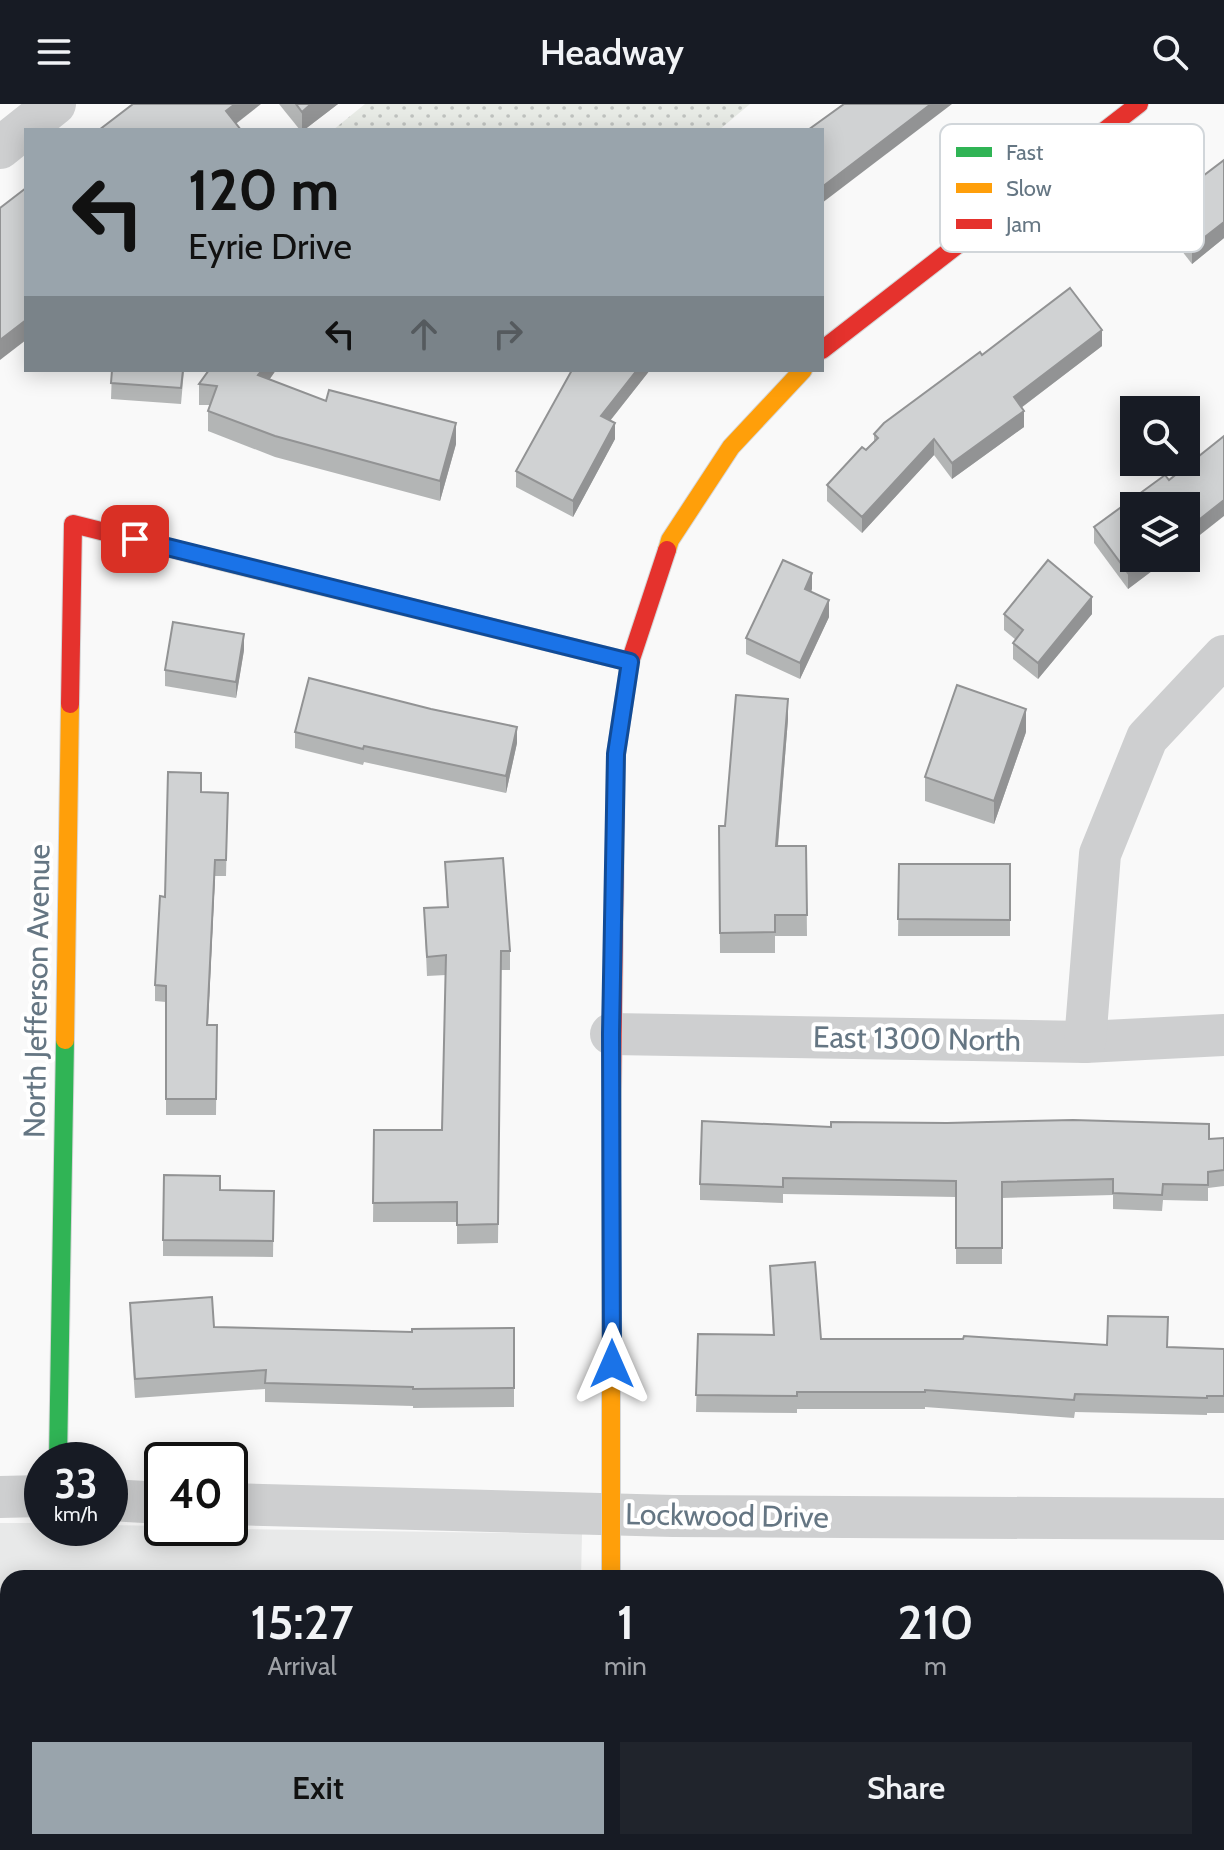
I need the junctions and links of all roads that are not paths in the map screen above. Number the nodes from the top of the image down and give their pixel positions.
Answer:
1 (55, 104) edge
2 (1139, 104) edge
3 (1113, 124) edge
4 (25, 128) edge
5 (24, 129) edge
6 (0, 148) edge
7 (948, 252) edge
8 (824, 348) edge
9 (801, 372) edge
10 (1224, 656) edge
11 (630, 662) junction
12 (611, 1034) junction
13 (1224, 1035) edge
14 (1085, 1042) junction
15 (58, 1442) edge
16 (24, 1496) edge
17 (0, 1497) edge
18 (248, 1504) edge
19 (612, 1514) junction
20 (1224, 1519) edge
21 (611, 1570) edge

1 - 4 street
2 - 3 street
5 - 6 street
7 - 8 street
9 - 11 street
10 - 14 street
11 - 12 street
11 - 15 street, North Jefferson Avenue
12 - 14 street, East 1300 North
12 - 19 street
13 - 14 street, East 1300 North
16 - 17 street
18 - 19 street, Lockwood Drive
19 - 20 street, Lockwood Drive
19 - 21 street

